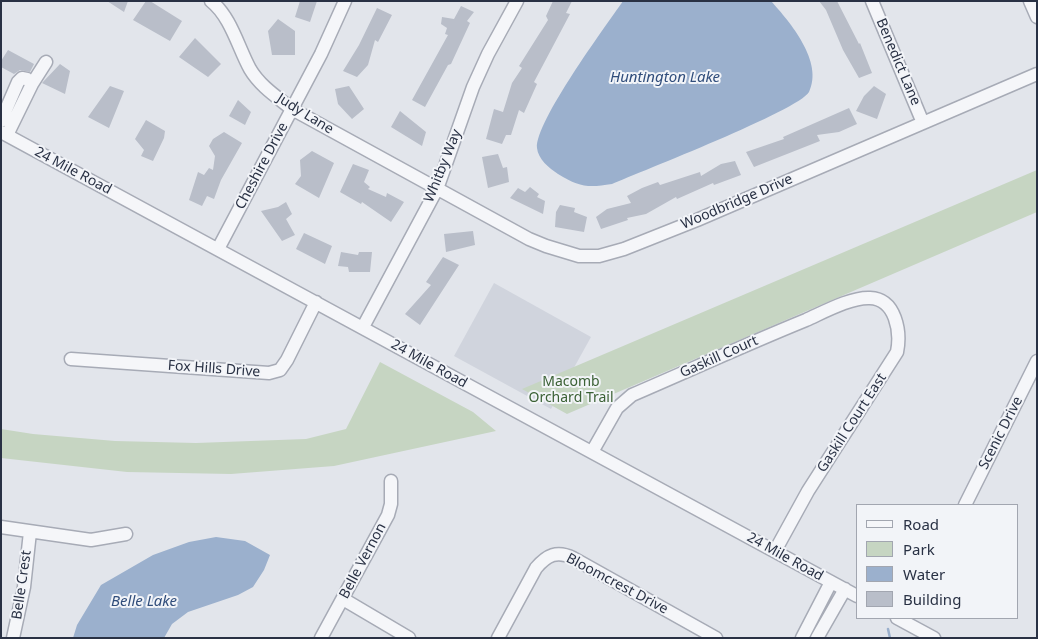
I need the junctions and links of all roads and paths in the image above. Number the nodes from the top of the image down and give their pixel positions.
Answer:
1 (211, 1) edge
2 (346, 1) edge
3 (517, 1) edge
4 (872, 1) edge
5 (1030, 1) edge
6 (1037, 17) edge
7 (46, 62) dead end
8 (1037, 74) edge
9 (32, 84) junction
10 (292, 109) junction
11 (1, 121) edge
12 (923, 123) junction
13 (4, 133) edge
14 (437, 189) junction
15 (218, 249) junction
16 (873, 298) joint
17 (316, 302) junction
18 (362, 328) junction
19 (71, 359) dead end
20 (1037, 361) edge
21 (592, 452) junction
22 (391, 481) dead end
23 (966, 504) edge
24 (1, 527) edge
25 (30, 532) junction
26 (126, 534) dead end
27 (775, 550) junction
28 (831, 582) junction
29 (845, 589) junction
30 (856, 595) edge
31 (343, 599) junction
32 (903, 619) edge
33 (13, 638) edge
34 (321, 638) edge
35 (410, 638) edge
36 (498, 638) edge
37 (716, 638) edge
38 (802, 638) edge
39 (817, 638) edge
40 (934, 638) edge

1 - 10 street, Judy Lane
2 - 10 street, Cheshire Drive
3 - 14 street, Whitby Way
4 - 12 street, Benedict Lane
5 - 6 street
7 - 9 street
8 - 12 street, Woodbridge Drive
9 - 11 street
9 - 13 street
10 - 14 street, Judy Lane
10 - 15 street, Cheshire Drive
12 - 14 street, Woodbridge Drive
13 - 15 street, 24 Mile Road
14 - 18 street, Whitby Way
15 - 17 street, 24 Mile Road
16 - 21 street, Gaskill Court
16 - 27 street, Gaskill Court East
17 - 18 street, 24 Mile Road
17 - 19 street, Fox Hills Drive
18 - 21 street, 24 Mile Road
20 - 23 street, Scenic Drive
21 - 27 street, 24 Mile Road
22 - 31 street, Belle Vernon
24 - 25 street
25 - 26 street
25 - 33 street, Belle Crest
27 - 28 street, 24 Mile Road
28 - 29 street, 24 Mile Road
28 - 38 street
29 - 30 street, 24 Mile Road
29 - 39 street
31 - 34 street, Belle Vernon
31 - 35 street
32 - 40 street
36 - 37 street, Bloomcrest Drive

